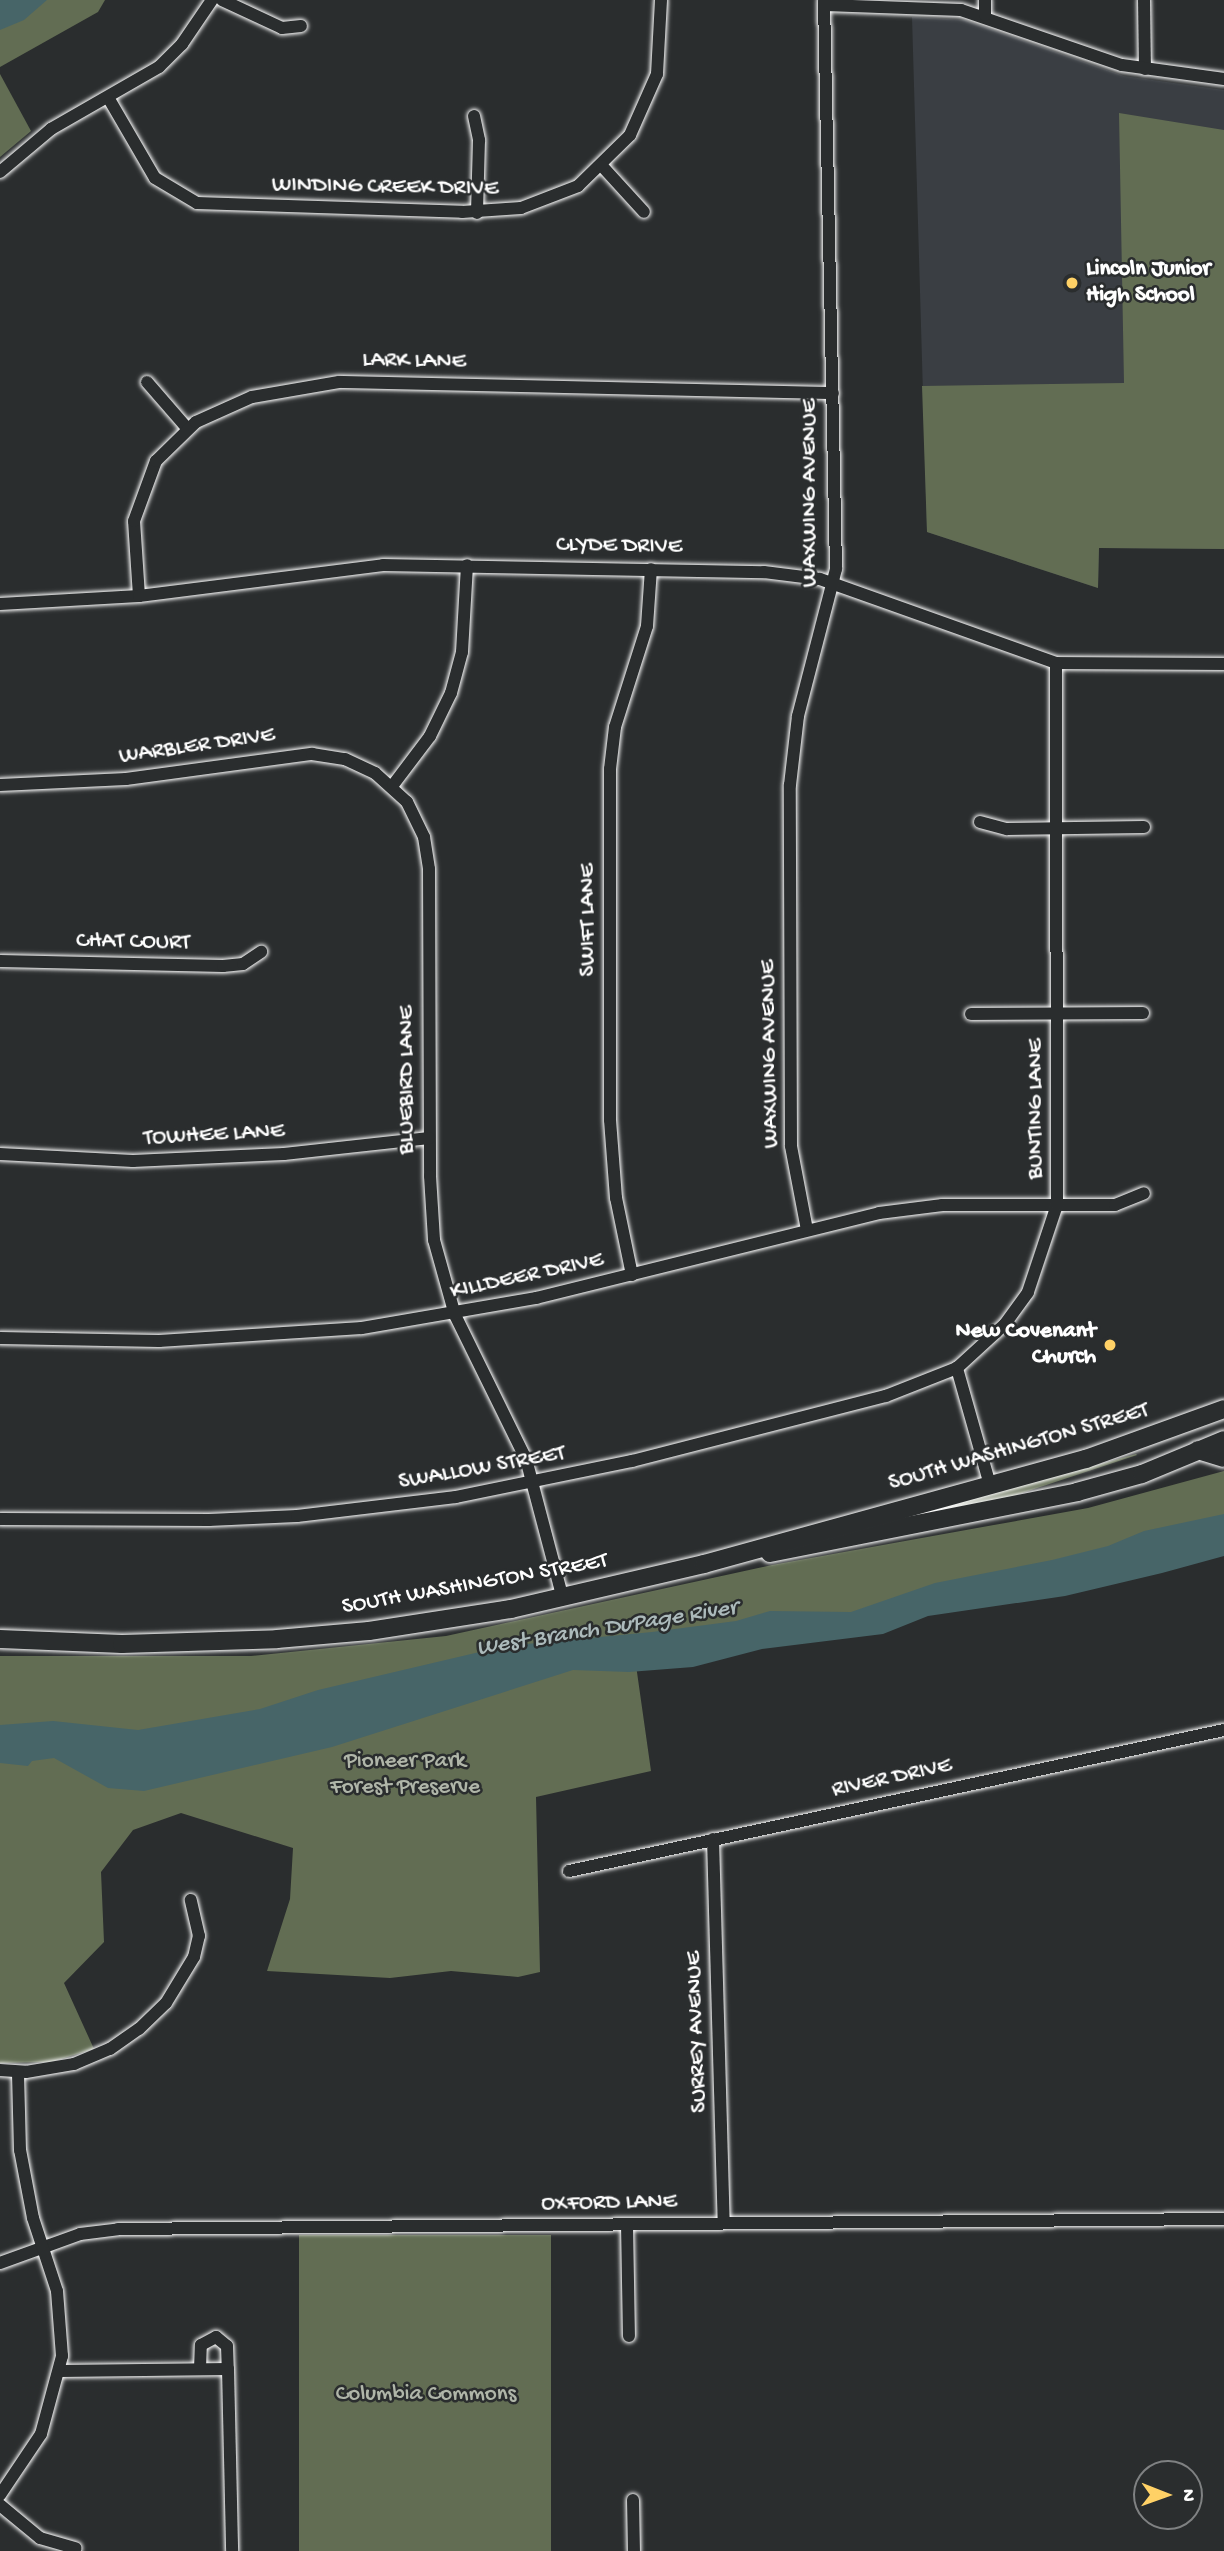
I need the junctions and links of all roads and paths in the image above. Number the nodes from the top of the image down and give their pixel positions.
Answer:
1 (212, 0) edge
2 (222, 0) edge
3 (661, 0) edge
4 (985, 0) edge
5 (1144, 0) edge
6 (825, 3) edge
7 (985, 15) junction
8 (301, 26) dead end
9 (1145, 69) junction
10 (1224, 79) edge
11 (109, 99) junction
12 (474, 116) dead end
13 (602, 166) junction
14 (0, 172) edge
15 (644, 212) dead end
16 (477, 213) junction
17 (147, 382) dead end
18 (833, 393) junction
19 (187, 428) junction
20 (467, 565) junction
21 (651, 569) junction
22 (834, 584) junction
23 (139, 596) junction
24 (0, 604) edge
25 (1056, 663) junction
26 (1224, 664) edge
27 (0, 785) edge
28 (393, 785) junction
29 (980, 822) dead end
30 (1144, 827) dead end
31 (1057, 828) junction
32 (261, 952) dead end
33 (0, 961) edge
34 (1143, 1013) dead end
35 (971, 1014) dead end
36 (1058, 1014) junction
37 (429, 1138) junction
38 (0, 1154) edge
39 (1144, 1193) dead end
40 (1056, 1205) junction
41 (807, 1230) junction
42 (632, 1275) junction
43 (455, 1315) junction
44 (0, 1338) edge
45 (957, 1368) junction
46 (1224, 1409) edge
47 (1224, 1440) edge
48 (1198, 1450) junction
49 (1224, 1458) edge
50 (534, 1483) junction
51 (990, 1485) junction
52 (0, 1519) edge
53 (704, 1564) junction
54 (563, 1599) junction
55 (0, 1639) edge
56 (1224, 1730) edge
57 (713, 1839) junction
58 (569, 1871) dead end
59 (191, 1900) dead end
60 (0, 2070) edge
61 (18, 2072) junction
62 (1224, 2219) edge
63 (627, 2224) junction
64 (724, 2224) junction
65 (43, 2245) junction
66 (0, 2263) edge
67 (629, 2336) dead end
68 (200, 2369) junction
69 (228, 2369) junction
70 (60, 2371) junction
71 (0, 2495) edge
72 (633, 2500) dead end
73 (0, 2505) edge
74 (76, 2548) dead end
75 (232, 2551) edge
76 (634, 2551) edge

1 - 11 street
2 - 8 street
3 - 13 street, WINDING CREEK DRIVE
4 - 7 street
5 - 9 street
6 - 7 street
6 - 18 street, WAXWING AVENUE
7 - 9 street
9 - 10 street
11 - 14 street
11 - 16 street, WINDING CREEK DRIVE
12 - 16 street
13 - 15 street
13 - 16 street, WINDING CREEK DRIVE
17 - 19 street
18 - 19 street, LARK LANE
18 - 22 street, WAXWING AVENUE
19 - 23 street, LARK LANE
20 - 21 street, CLYDE DRIVE
20 - 23 street, CLYDE DRIVE
20 - 28 street
21 - 22 street, CLYDE DRIVE
21 - 42 street, SWIFT LANE
22 - 25 street, CLYDE DRIVE
22 - 41 street, WAXWING AVENUE
23 - 24 street, CLYDE DRIVE
25 - 26 street, CLYDE DRIVE
25 - 31 street, BUNTING LANE
27 - 28 street, WARBLER DRIVE
28 - 37 street, BLUEBIRD LANE
29 - 31 street
30 - 31 street
31 - 36 street, BUNTING LANE
32 - 33 street, CHAT COURT
34 - 36 street, BUNTING LANE
35 - 36 street, BUNTING LANE
36 - 40 street, BUNTING LANE
37 - 38 street, TOWHEE LANE
37 - 43 street, BLUEBIRD LANE
39 - 40 street, BUNTING LANE
40 - 41 street, KILLDEER DRIVE
40 - 45 street, BUNTING LANE
41 - 42 street, KILLDEER DRIVE
42 - 43 street, KILLDEER DRIVE
43 - 44 street, KILLDEER DRIVE
43 - 50 street, BLUEBIRD LANE
45 - 50 street, SWALLOW STREET
45 - 51 street
46 - 51 main road, SOUTH WASHINGTON STREET
47 - 48 main road, SOUTH WASHINGTON STREET
48 - 49 main road
48 - 53 main road, SOUTH WASHINGTON STREET
50 - 52 street, SWALLOW STREET
50 - 54 street, BLUEBIRD LANE
51 - 53 main road, SOUTH WASHINGTON STREET
53 - 54 main road, SOUTH WASHINGTON STREET
54 - 55 main road, SOUTH WASHINGTON STREET
56 - 57 street, RIVER DRIVE
57 - 58 street, RIVER DRIVE
57 - 64 street, SURREY AVENUE
59 - 61 street
60 - 61 street
61 - 65 street
62 - 64 street, OXFORD LANE
63 - 64 street, OXFORD LANE
63 - 65 street, OXFORD LANE
63 - 67 street
65 - 66 street, OXFORD LANE
65 - 70 street
68 - 69 street
68 - 69 street
68 - 70 street
69 - 75 street
70 - 71 street
72 - 76 street
73 - 74 street

